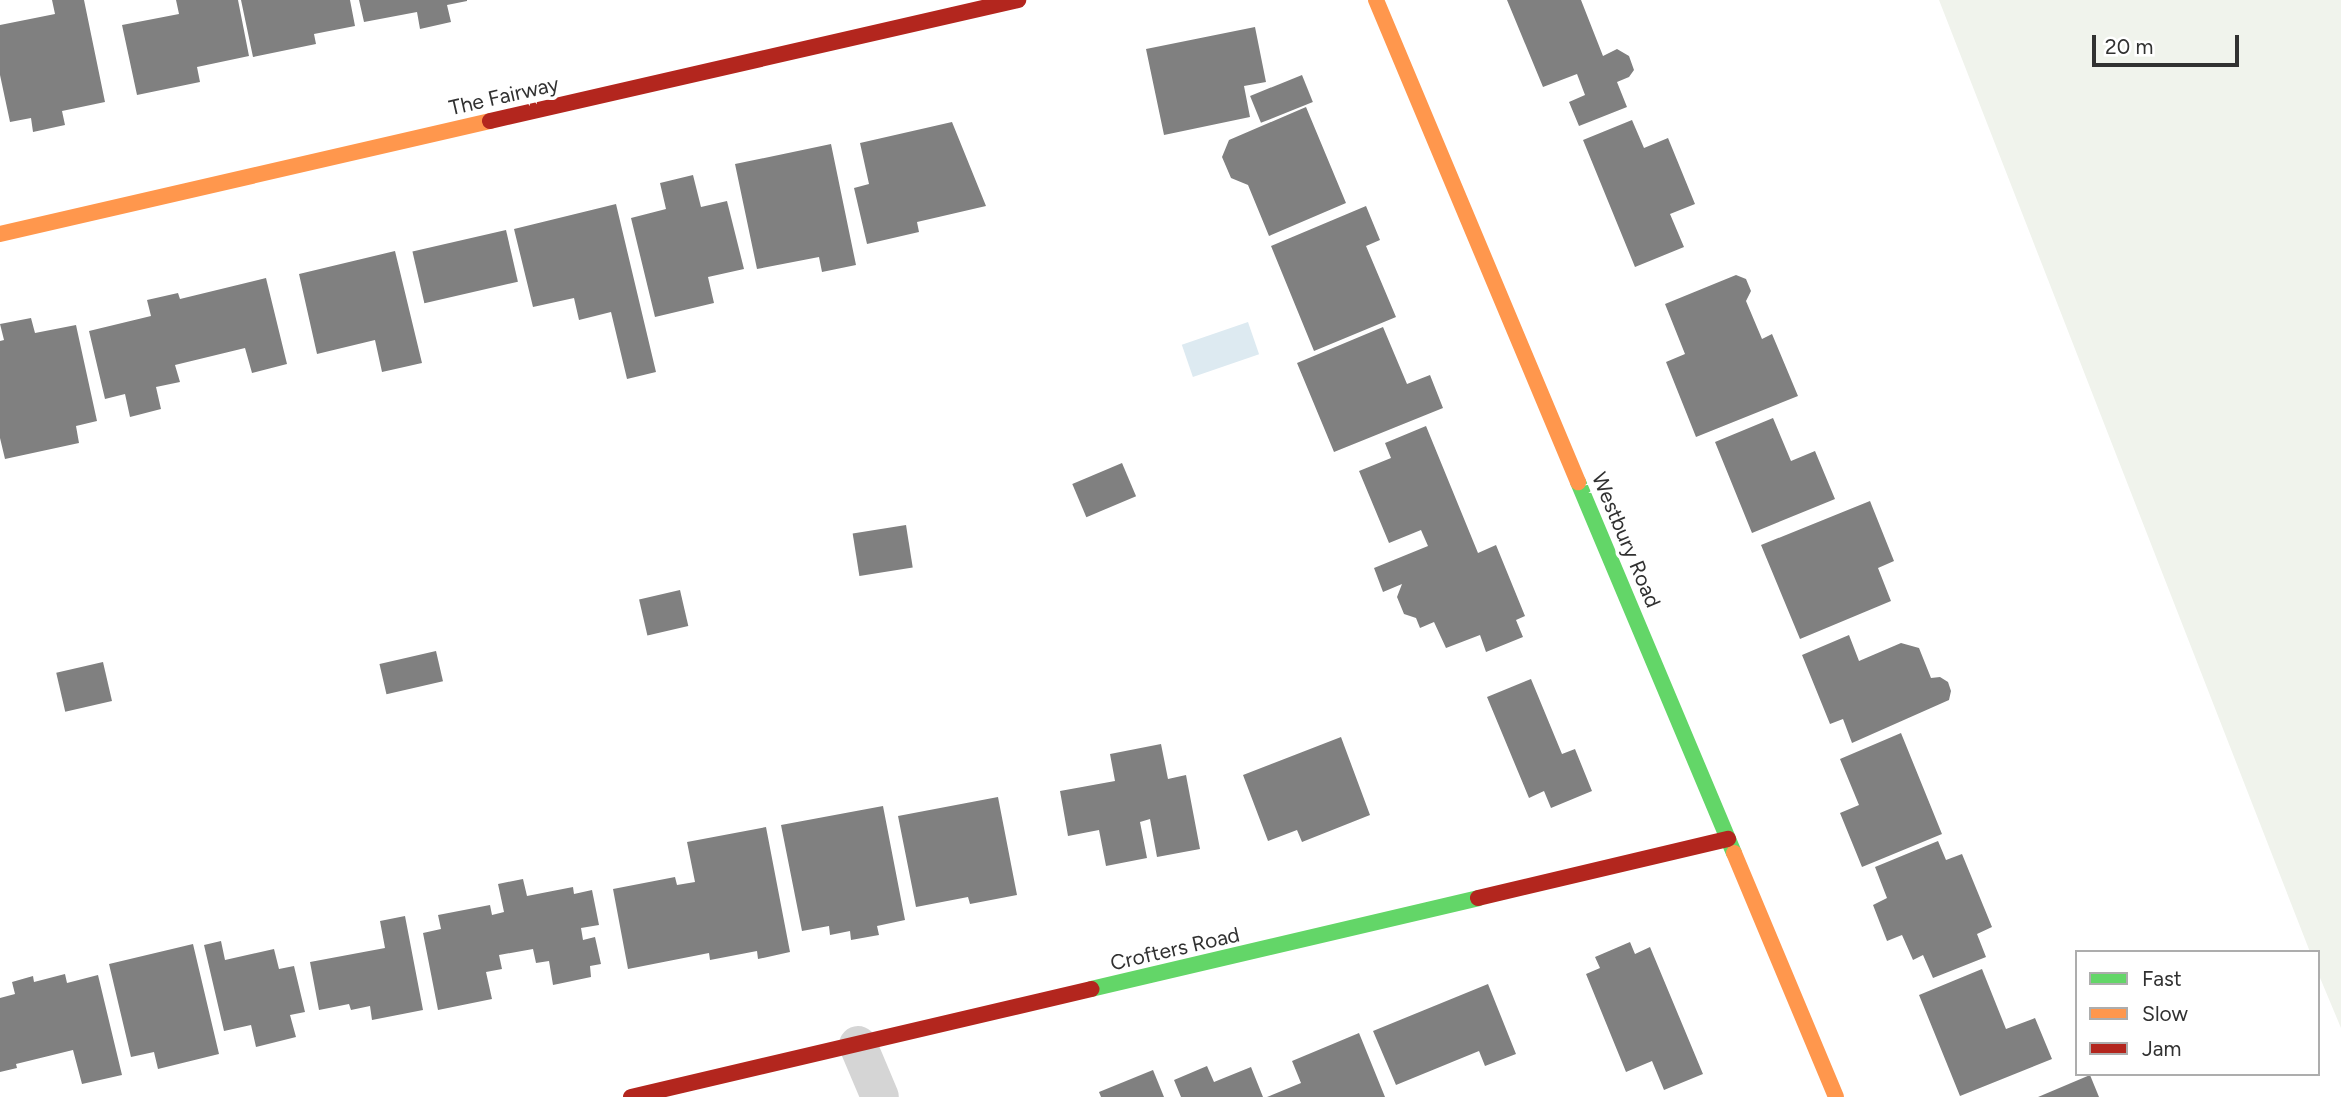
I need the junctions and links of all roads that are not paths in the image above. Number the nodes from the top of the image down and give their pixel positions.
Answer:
1 (1018, 0) edge
2 (1376, 0) edge
3 (0, 234) edge
4 (1728, 839) junction
5 (858, 1045) junction
6 (631, 1097) edge
7 (880, 1097) edge
8 (1836, 1097) edge

1 - 3 street, The Fairway
2 - 4 street, Westbury Road
4 - 5 street, Crofters Road
4 - 8 street, Westbury Road
5 - 6 street, Crofters Road
5 - 7 street

